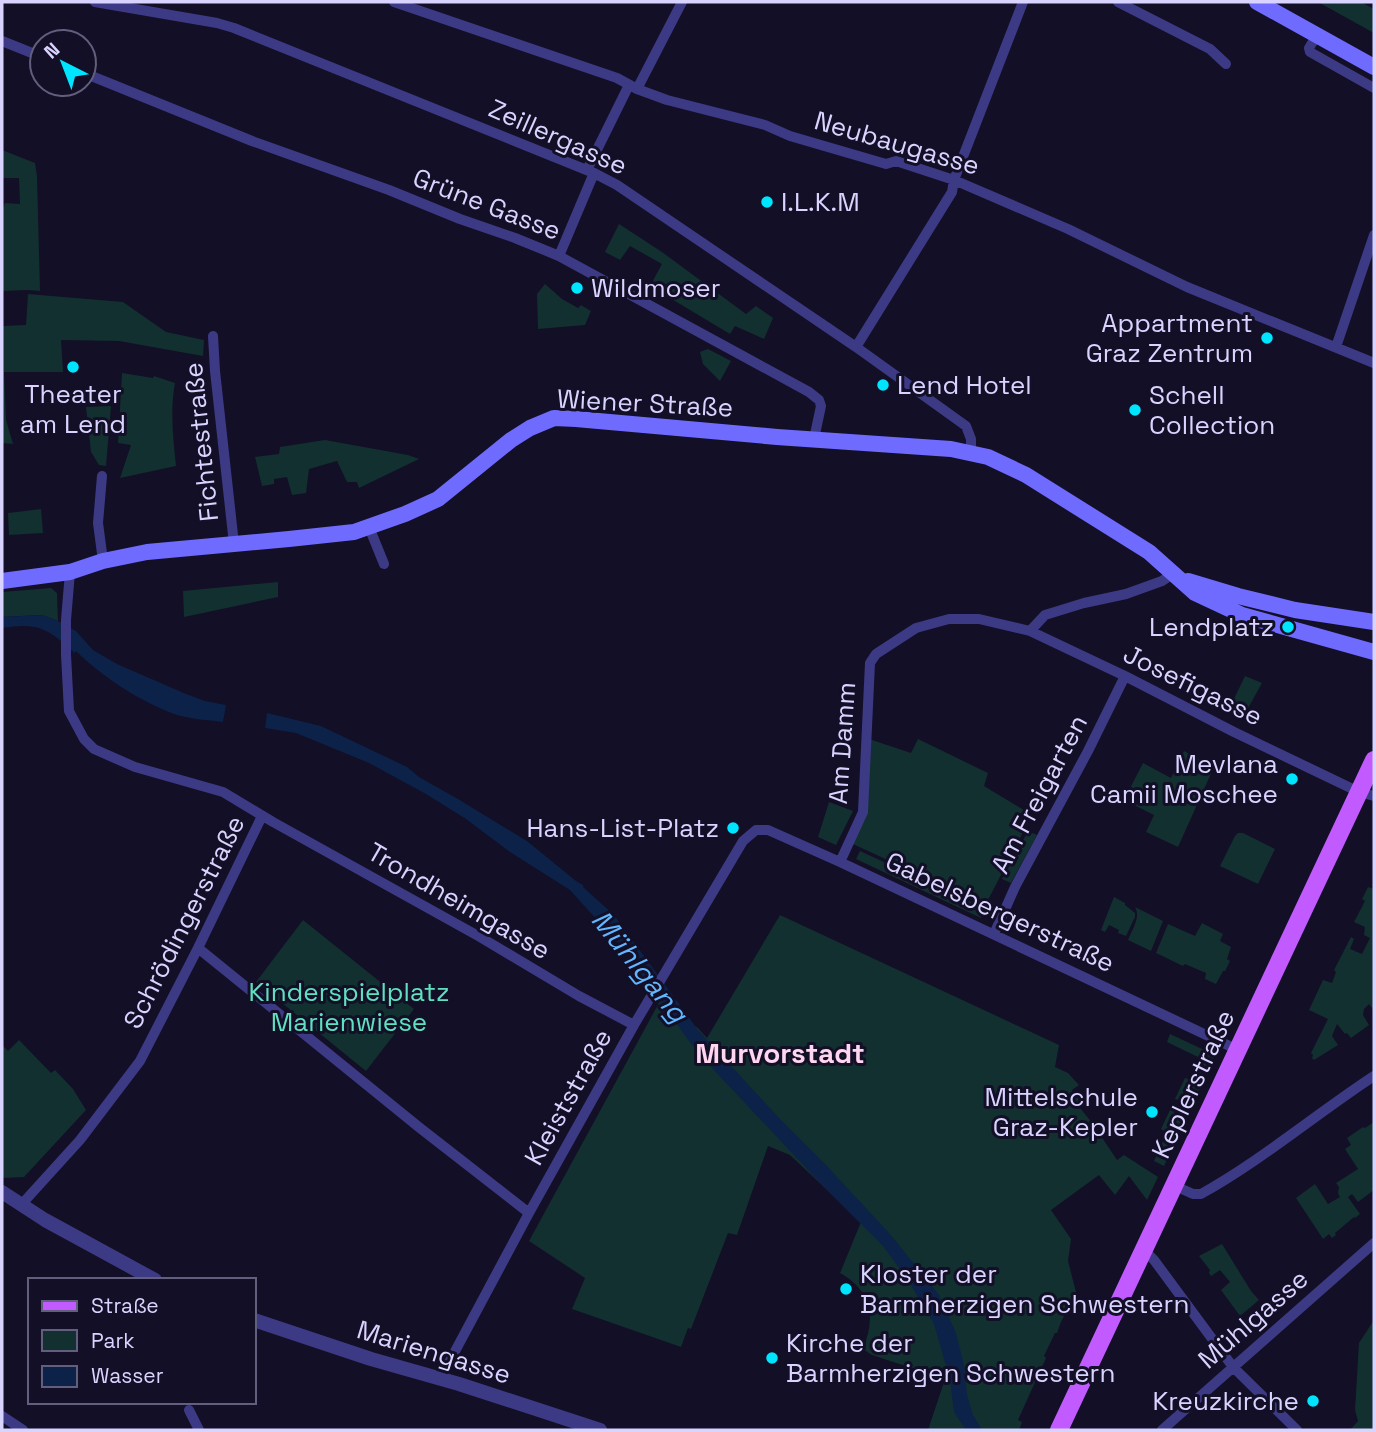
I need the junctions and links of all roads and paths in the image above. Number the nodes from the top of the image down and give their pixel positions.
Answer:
1 (94, 2) edge
2 (394, 2) edge
3 (682, 2) edge
4 (1023, 2) edge
5 (1118, 2) edge
6 (1257, 2) edge
7 (1317, 34) junction
8 (2, 41) edge
9 (28, 51) edge
10 (1226, 64) dead end
11 (1374, 67) edge
12 (98, 79) edge
13 (633, 87) junction
14 (1374, 88) edge
15 (590, 172) junction
16 (954, 180) junction
17 (1374, 235) edge
18 (559, 256) junction
19 (213, 336) dead end
20 (856, 347) junction
21 (1336, 347) junction
22 (1374, 363) edge
23 (814, 439) junction
24 (971, 453) junction
25 (102, 476) dead end
26 (369, 527) junction
27 (234, 544) junction
28 (103, 561) junction
29 (384, 564) dead end
30 (70, 572) junction
31 (1177, 576) junction
32 (2, 581) edge
33 (1257, 600) junction
34 (1251, 618) junction
35 (1374, 622) edge
36 (1030, 631) junction
37 (1374, 652) edge
38 (1125, 676) junction
39 (1374, 760) edge
40 (1367, 794) edge
41 (262, 816) junction
42 (743, 841) joint
43 (840, 862) junction
44 (994, 934) junction
45 (198, 948) junction
46 (634, 1025) junction
47 (1238, 1049) junction
48 (1374, 1076) edge
49 (1173, 1185) junction
50 (2, 1192) edge
51 (21, 1205) junction
52 (529, 1213) junction
53 (1374, 1243) edge
54 (1144, 1250) junction
55 (151, 1278) edge
56 (256, 1321) edge
57 (1233, 1367) junction
58 (443, 1379) junction
59 (189, 1410) dead end
60 (2, 1416) edge
61 (23, 1430) edge
62 (199, 1430) edge
63 (600, 1430) edge
64 (1059, 1430) edge
65 (1162, 1430) edge
66 (1297, 1430) edge

1 - 15 street, Zeillergasse
2 - 13 street, Neubaugasse
3 - 13 street
4 - 16 street
5 - 10 street
6 - 7 main road
7 - 11 main road
7 - 14 street
8 - 9 street
12 - 18 street, Grüne Gasse
13 - 15 street
13 - 16 street, Neubaugasse
15 - 18 street
15 - 20 street, Zeillergasse
16 - 20 street
16 - 21 street, Neubaugasse
17 - 21 street
18 - 23 street, Grüne Gasse
19 - 27 street, Fichtestraße
20 - 24 street, Zeillergasse
21 - 22 street, Neubaugasse
23 - 24 main road, Wiener Straße
23 - 26 main road, Wiener Straße
24 - 31 main road, Wiener Straße
25 - 28 street
26 - 27 main road, Wiener Straße
26 - 29 street
27 - 28 main road, Wiener Straße
28 - 30 main road, Wiener Straße
30 - 32 main road, Wiener Straße
30 - 41 street, Schrödingerstraße
31 - 33 main road
31 - 34 main road
31 - 36 street
33 - 34 main road
33 - 35 main road
34 - 37 main road
36 - 38 street, Josefigasse
36 - 43 street, Am Damm
38 - 40 street, Josefigasse
38 - 44 street, Am Freigarten
39 - 40 main road, Keplerstraße
40 - 47 main road, Keplerstraße
41 - 45 street, Schrödingerstraße
41 - 46 street, Trondheimgasse
42 - 43 street, Gabelsbergerstraße
42 - 46 street, Kleiststraße
43 - 44 street, Gabelsbergerstraße
44 - 47 street, Gabelsbergerstraße
45 - 51 street, Schrödingerstraße
45 - 52 street
46 - 52 street, Kleiststraße
47 - 49 main road, Keplerstraße
48 - 49 street
49 - 54 main road, Keplerstraße
50 - 51 street
51 - 55 street
52 - 58 street, Kleiststraße
53 - 57 street, Mühlgasse
54 - 57 street
54 - 64 main road, Keplerstraße
56 - 58 street, Mariengasse
57 - 65 street, Mühlgasse
57 - 66 street
58 - 63 street, Mariengasse
59 - 62 street
60 - 61 street

